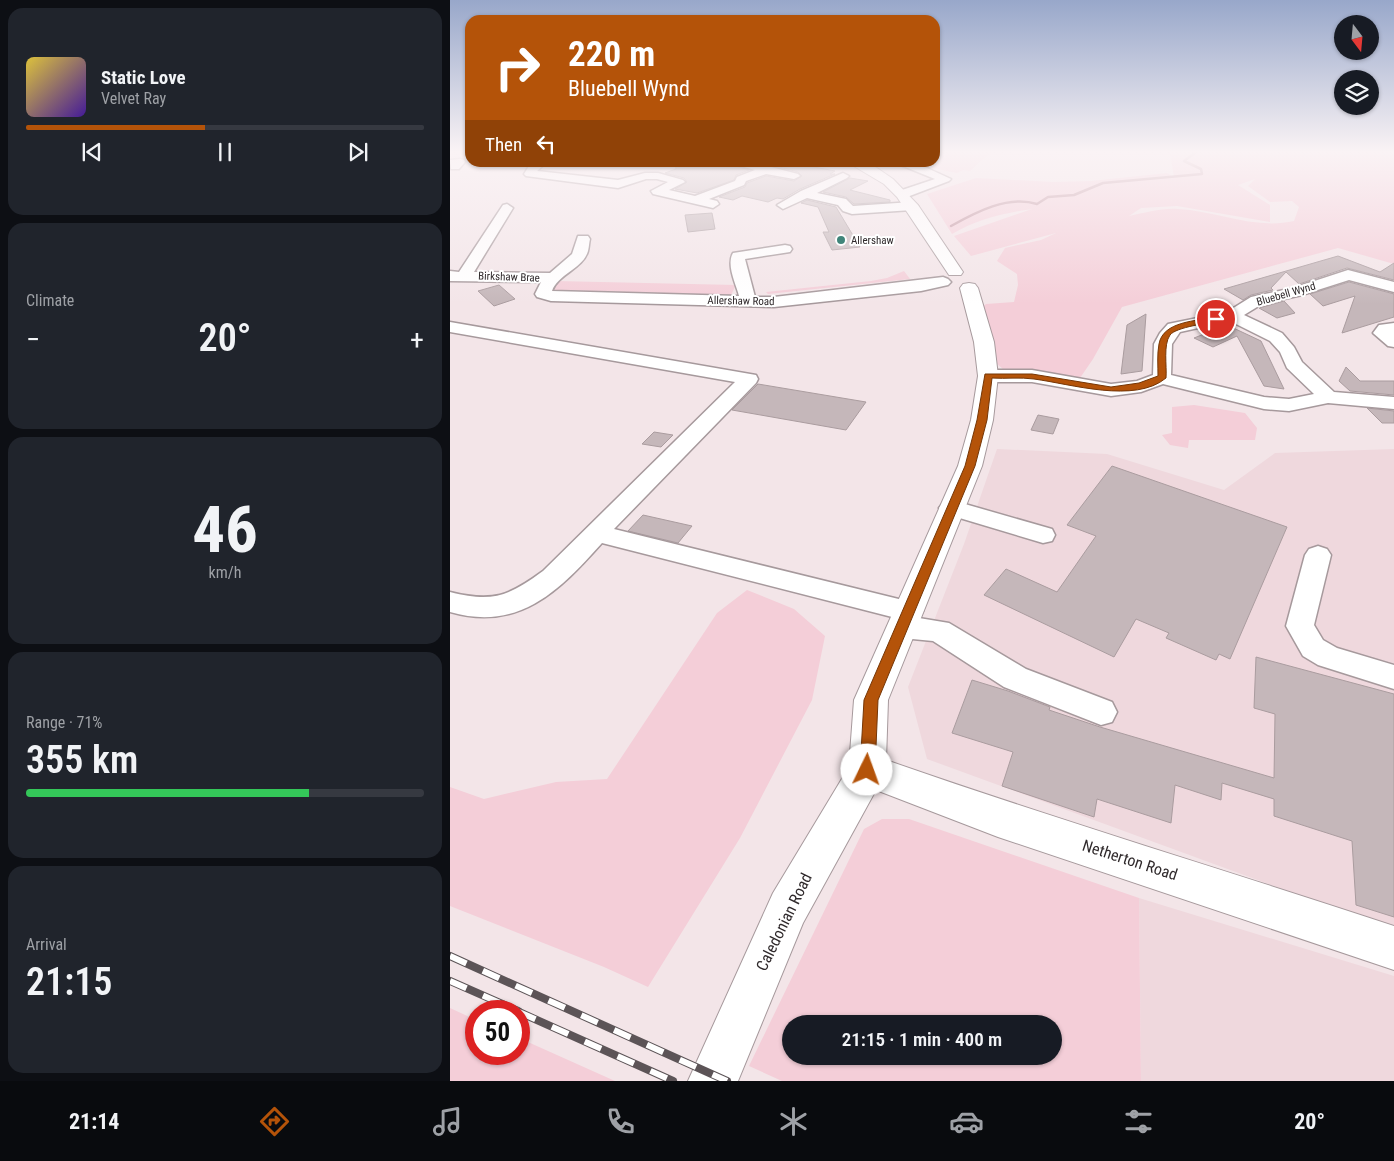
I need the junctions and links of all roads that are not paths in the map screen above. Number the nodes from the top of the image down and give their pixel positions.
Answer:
1 (706, 202) edge
2 (789, 202) edge
3 (842, 202) edge
4 (894, 202) edge
5 (909, 202) edge
6 (713, 204) dead end
7 (784, 205) dead end
8 (507, 208) dead end
9 (582, 240) dead end
10 (784, 249) dead end
11 (457, 276) edge
12 (549, 284) junction
13 (958, 286) junction
14 (1394, 287) edge
15 (748, 301) junction
16 (1232, 316) junction
17 (450, 327) edge
18 (1394, 328) edge
19 (1394, 342) edge
20 (988, 376) junction
21 (1162, 378) junction
22 (1328, 397) junction
23 (1394, 403) edge
24 (950, 508) junction
25 (595, 533) junction
26 (1042, 535) dead end
27 (1318, 555) dead end
28 (450, 602) edge
29 (906, 619) junction
30 (1394, 677) edge
31 (1101, 712) dead end
32 (867, 770) junction
33 (1394, 948) edge
34 (713, 1081) edge

1 - 6 street
2 - 7 street
3 - 4 street
5 - 13 main road
8 - 11 street, Birkshaw Brae
9 - 12 street
10 - 15 street
11 - 12 street, Birkshaw Brae
12 - 15 street, Allershaw Road
13 - 15 street, Allershaw Road
13 - 20 main road
14 - 16 street, Bluebell Wynd
16 - 21 street, Bluebell Wynd
16 - 22 street
17 - 25 street
18 - 19 street
20 - 21 street
20 - 24 main road
21 - 22 street
22 - 23 street
24 - 26 street
24 - 29 main road
25 - 28 street
25 - 29 street
27 - 30 street
29 - 31 street
29 - 32 main road
32 - 33 main road, Netherton Road
32 - 34 main road, Caledonian Road

